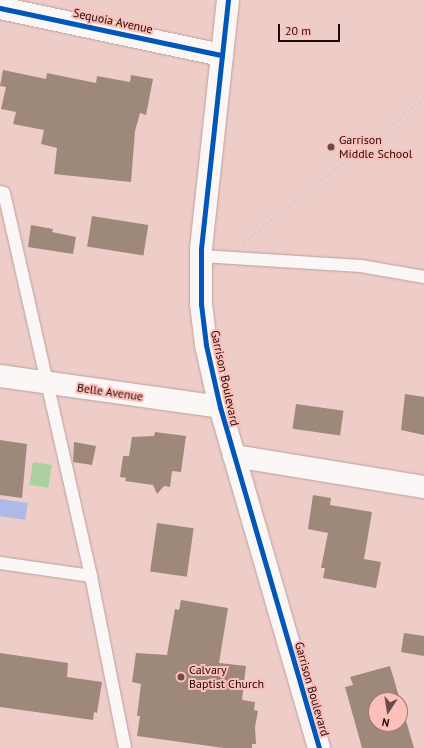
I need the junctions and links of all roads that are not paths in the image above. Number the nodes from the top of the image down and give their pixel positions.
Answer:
1 (228, 0) edge
2 (0, 8) edge
3 (222, 55) junction
4 (0, 192) edge
5 (201, 256) junction
6 (424, 277) edge
7 (0, 376) edge
8 (48, 383) junction
9 (220, 408) junction
10 (234, 456) junction
11 (424, 487) edge
12 (0, 563) edge
13 (91, 576) junction
14 (125, 748) edge
15 (319, 748) edge

1 - 3 main road, Garrison Boulevard
2 - 3 main road, Sequoia Avenue
3 - 5 main road, Garrison Boulevard
4 - 8 lane
5 - 6 lane
5 - 9 main road, Garrison Boulevard
7 - 8 main road, Belle Avenue
8 - 9 main road, Belle Avenue
8 - 13 lane
9 - 10 main road, Garrison Boulevard
10 - 11 main road
10 - 15 main road, Garrison Boulevard
12 - 13 lane
13 - 14 lane

